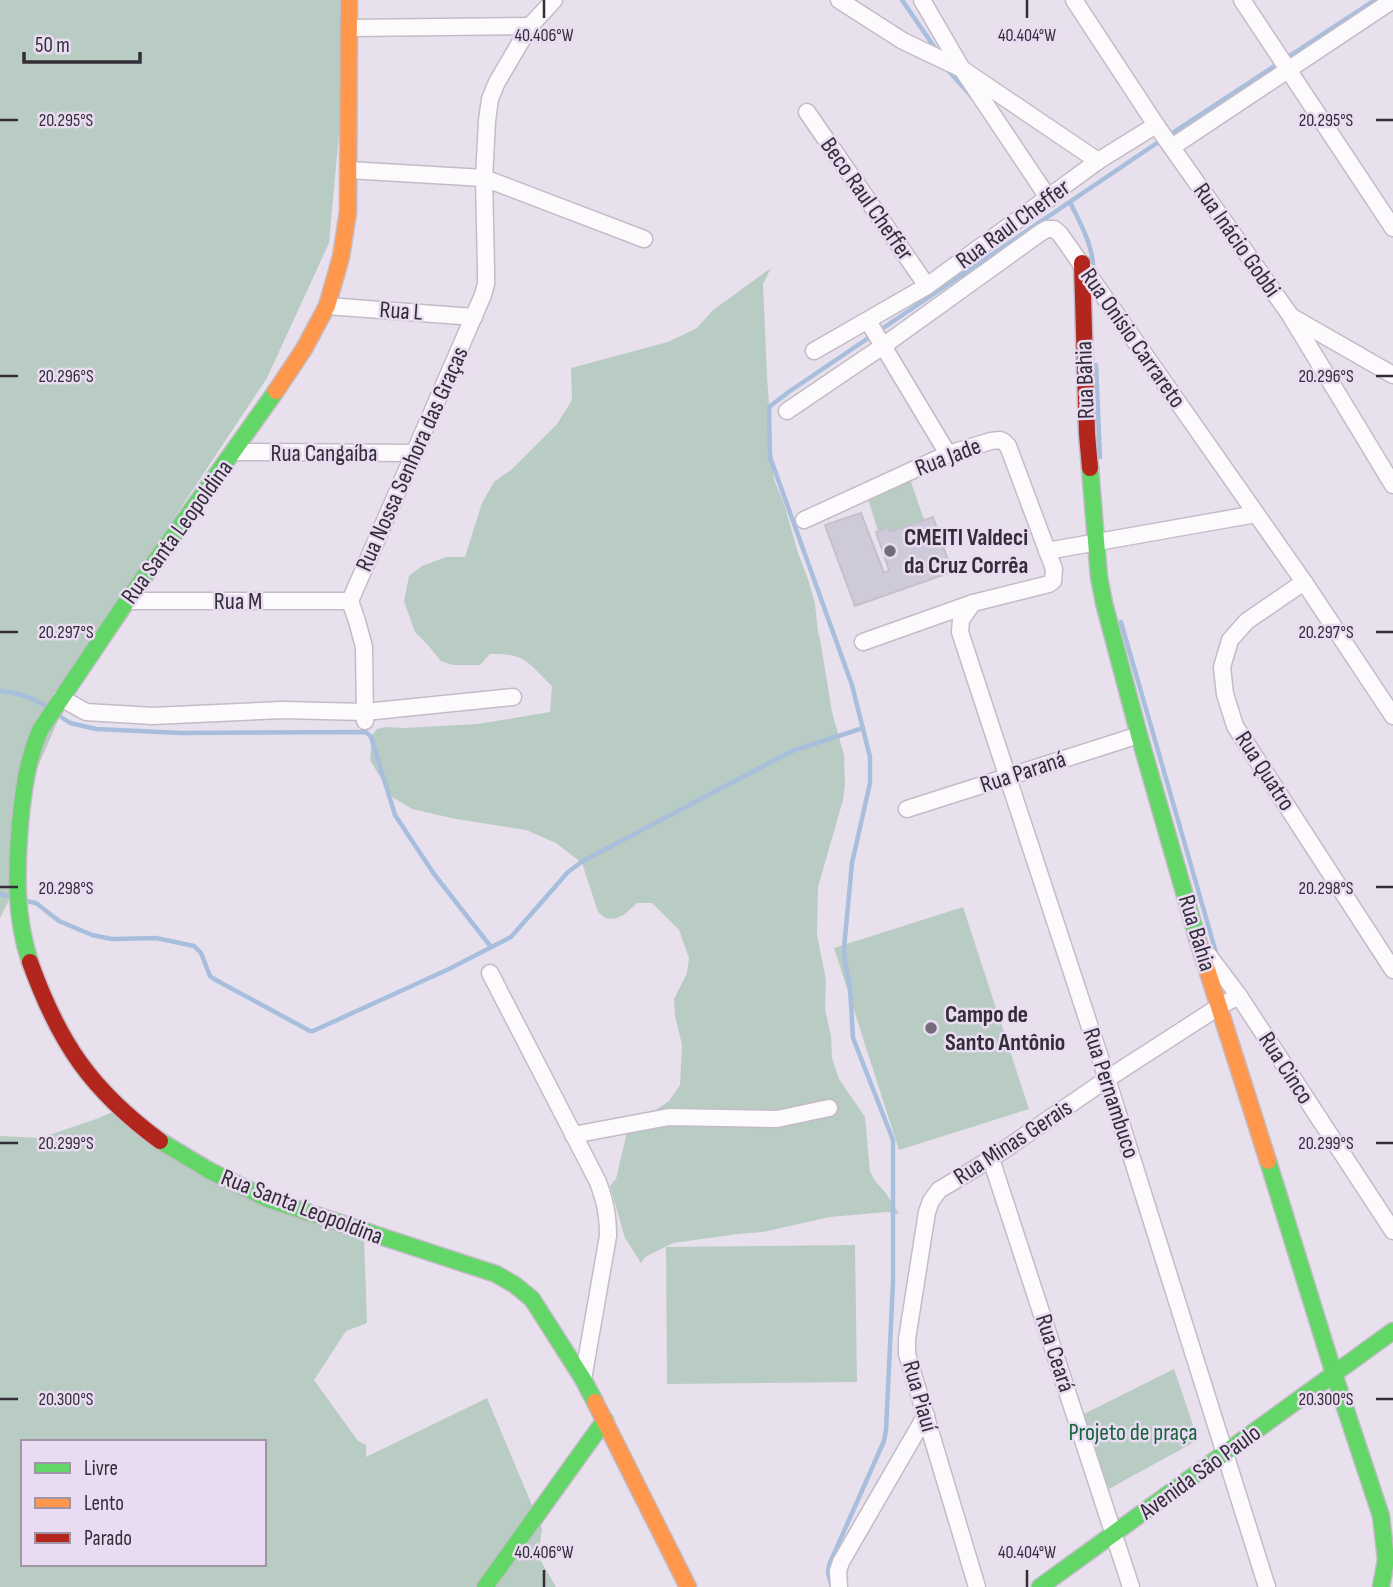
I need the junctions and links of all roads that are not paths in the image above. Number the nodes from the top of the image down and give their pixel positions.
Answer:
1 (349, 0) edge
2 (554, 0) edge
3 (839, 0) edge
4 (922, 0) edge
5 (1074, 0) edge
6 (1242, 0) edge
7 (1393, 0) edge
8 (530, 26) junction
9 (350, 28) junction
10 (957, 67) junction
11 (1288, 70) junction
12 (807, 112) dead end
13 (1156, 125) junction
14 (1172, 147) junction
15 (1098, 161) junction
16 (348, 170) junction
17 (484, 178) junction
18 (1049, 199) junction
19 (1393, 228) edge
20 (643, 239) dead end
21 (1083, 265) junction
22 (927, 286) junction
23 (327, 306) junction
24 (1290, 315) junction
25 (474, 317) junction
26 (868, 321) junction
27 (880, 341) junction
28 (814, 352) dead end
29 (1393, 375) edge
30 (787, 411) dead end
31 (234, 453) junction
32 (414, 453) junction
33 (948, 454) junction
34 (1393, 485) edge
35 (1256, 514) junction
36 (804, 520) dead end
37 (1096, 543) junction
38 (1047, 551) junction
39 (1304, 582) junction
40 (127, 601) junction
41 (349, 601) junction
42 (973, 603) junction
43 (863, 642) dead end
44 (513, 697) dead end
45 (61, 698) junction
46 (365, 716) junction
47 (1393, 716) edge
48 (1139, 735) junction
49 (1007, 777) junction
50 (907, 809) dead end
51 (1199, 943) junction
52 (1393, 970) edge
53 (490, 973) dead end
54 (1239, 996) junction
55 (1220, 1006) junction
56 (1107, 1079) junction
57 (829, 1108) dead end
58 (573, 1135) junction
59 (991, 1159) junction
60 (931, 1201) joint
61 (1393, 1231) edge
62 (1393, 1331) edge
63 (1334, 1374) junction
64 (583, 1379) junction
65 (926, 1415) junction
66 (605, 1420) junction
67 (1225, 1454) junction
68 (1387, 1511) edge
69 (1114, 1534) junction
70 (485, 1587) edge
71 (688, 1587) edge
72 (839, 1587) edge
73 (977, 1587) edge
74 (1040, 1587) edge
75 (1131, 1587) edge
76 (1266, 1587) edge
77 (1381, 1587) edge

1 - 9 street, Rua Santa Leopoldina
2 - 8 street
3 - 10 street
4 - 10 street
5 - 13 street, Rua Inácio Gobbi
6 - 11 street
7 - 11 street
8 - 9 street
8 - 17 street, Rua Nossa Senhora das Graças
9 - 16 street, Rua Santa Leopoldina
10 - 15 street
10 - 18 street
11 - 14 street
11 - 19 street
12 - 22 street, Beco Raul Cheffer
13 - 14 street, Rua Inácio Gobbi
13 - 15 street, Rua Raul Cheffer
14 - 24 street, Rua Inácio Gobbi
15 - 18 street, Rua Raul Cheffer
16 - 17 street
16 - 23 street, Rua Santa Leopoldina
17 - 20 street
17 - 25 street, Rua Nossa Senhora das Graças
18 - 22 street, Rua Raul Cheffer
21 - 27 street, Rua Onísio Carrareto
21 - 35 street, Rua Onísio Carrareto
21 - 37 street, Rua Bahia
22 - 26 street, Rua Raul Cheffer
23 - 25 street, Rua L
23 - 31 street, Rua Santa Leopoldina
24 - 29 street
24 - 34 street, Rua Inácio Gobbi
25 - 32 street, Rua Nossa Senhora das Graças
26 - 27 street
26 - 28 street, Rua Raul Cheffer
27 - 30 street, Rua Onísio Carrareto
27 - 33 street
31 - 32 street, Rua Cangaíba
31 - 40 street, Rua Santa Leopoldina
32 - 41 street, Rua Nossa Senhora das Graças
33 - 36 street, Rua Jade
33 - 38 street, Rua Jade
35 - 37 street
35 - 39 street, Rua Onísio Carrareto
37 - 38 street
37 - 48 street, Rua Bahia
38 - 42 street, Rua Jade
39 - 47 street, Rua Onísio Carrareto
39 - 52 street, Rua Quatro
40 - 41 street, Rua M
40 - 45 street, Rua Santa Leopoldina
41 - 46 street
42 - 43 street, Rua Jade
42 - 49 street, Rua Pernambuco
44 - 46 street
45 - 46 street
45 - 64 street, Rua Santa Leopoldina
48 - 49 street, Rua Paraná
48 - 51 street, Rua Bahia
49 - 50 street, Rua Paraná
49 - 56 street, Rua Pernambuco
51 - 54 street, Rua Cinco
51 - 55 street, Rua Bahia
53 - 58 street
54 - 55 street, Rua Minas Gerais
54 - 61 street, Rua Cinco
55 - 56 street, Rua Minas Gerais
55 - 63 street, Rua Bahia
56 - 59 street, Rua Minas Gerais
56 - 67 street, Rua Pernambuco
57 - 58 street
58 - 64 street
59 - 60 street, Rua Minas Gerais
59 - 69 street, Rua Ceará
60 - 65 street, Rua Piauí
62 - 63 street, Avenida São Paulo
63 - 67 street, Avenida São Paulo
63 - 68 street, Rua Bahia
64 - 66 street, Rua Santa Leopoldina
65 - 72 street
65 - 73 street, Rua Piauí
66 - 70 street
66 - 71 street, Rua Santa Leopoldina
67 - 69 street, Avenida São Paulo
67 - 76 street, Rua Pernambuco
68 - 77 street, Rua Bahia
69 - 74 street, Avenida São Paulo
69 - 75 street, Rua Ceará

